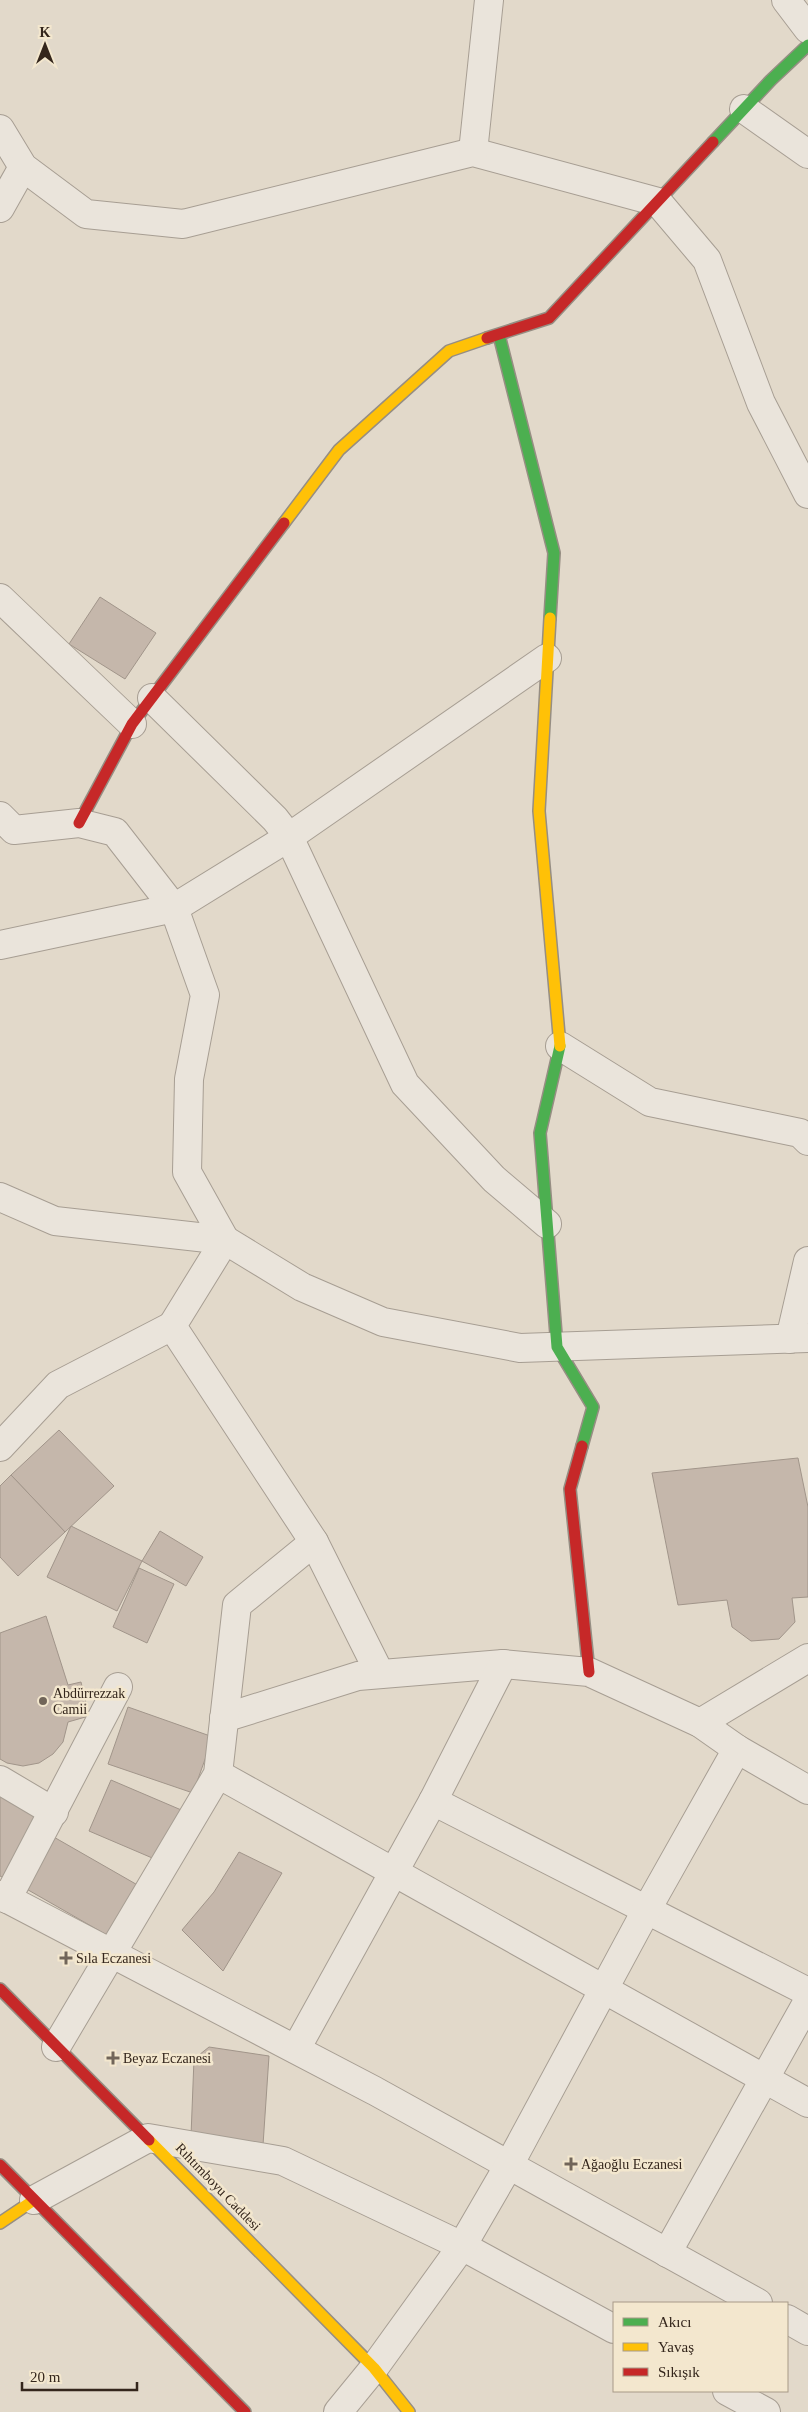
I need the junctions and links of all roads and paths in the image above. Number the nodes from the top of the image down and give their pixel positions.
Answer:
1 (489, 0) edge
2 (786, 0) edge
3 (808, 29) edge
4 (808, 44) edge
5 (744, 109) junction
6 (0, 129) edge
7 (473, 152) junction
8 (808, 154) edge
9 (22, 167) junction
10 (658, 202) junction
11 (0, 208) edge
12 (499, 335) junction
13 (808, 494) edge
14 (0, 598) edge
15 (547, 658) junction
16 (152, 698) junction
17 (132, 724) junction
18 (0, 816) edge
19 (79, 823) junction
20 (289, 837) junction
21 (174, 908) junction
22 (0, 945) edge
23 (560, 1046) junction
24 (808, 1140) edge
25 (0, 1197) edge
26 (547, 1224) junction
27 (226, 1240) junction
28 (808, 1261) edge
29 (172, 1326) junction
30 (799, 1338) edge
31 (557, 1347) junction
32 (0, 1447) edge
33 (314, 1542) junction
34 (808, 1658) edge
35 (504, 1664) junction
36 (589, 1672) junction
37 (380, 1674) junction
38 (118, 1687) dead end
39 (224, 1718) junction
40 (700, 1723) junction
41 (737, 1749) junction
42 (218, 1774) junction
43 (0, 1780) edge
44 (808, 1790) edge
45 (433, 1801) junction
46 (54, 1812) junction
47 (393, 1872) junction
48 (4, 1897) edge
49 (647, 1909) junction
50 (112, 1953) junction
51 (0, 1989) edge
52 (603, 1989) junction
53 (808, 1992) edge
54 (808, 2001) edge
55 (56, 2047) junction
56 (296, 2049) junction
57 (764, 2079) junction
58 (808, 2103) edge
59 (148, 2138) junction
60 (0, 2164) edge
61 (509, 2165) junction
62 (34, 2200) junction
63 (0, 2223) edge
64 (462, 2246) junction
65 (667, 2253) junction
66 (756, 2302) edge
67 (788, 2320) edge
68 (613, 2328) edge
69 (808, 2331) edge
70 (374, 2368) junction
71 (729, 2392) edge
72 (245, 2412) edge
73 (338, 2412) edge
74 (409, 2412) edge
75 (766, 2412) edge

1 - 7 street
2 - 3 street
4 - 5 street
5 - 8 street
5 - 10 street
6 - 9 street
7 - 9 street
7 - 10 street
9 - 11 street
10 - 12 street
10 - 13 street
12 - 15 street
12 - 16 street
14 - 17 street
15 - 20 street
15 - 23 street
16 - 17 street
16 - 20 street
17 - 19 street
18 - 19 street
19 - 21 street
20 - 21 street
20 - 26 street
21 - 22 street
21 - 27 street
23 - 24 street
23 - 26 street
25 - 27 street
26 - 31 street
27 - 29 street
27 - 31 street
28 - 30 street
29 - 32 street
29 - 33 street
30 - 31 street
31 - 36 street
33 - 37 street
33 - 39 street
34 - 40 street
35 - 36 street
35 - 37 street
35 - 45 street
36 - 40 street
37 - 39 street
38 - 46 street
39 - 42 street
40 - 41 street
41 - 44 street
41 - 49 street
42 - 47 street
42 - 50 street
43 - 46 street
45 - 47 street
45 - 49 street
46 - 48 street
47 - 52 street
47 - 56 street
48 - 50 street
49 - 52 street
49 - 53 street
50 - 55 street
50 - 56 street
51 - 55 street, Rıhtımboyu Caddesi
52 - 57 street
52 - 61 street
54 - 57 street
55 - 59 street, Rıhtımboyu Caddesi
56 - 61 street
57 - 58 street
57 - 65 street
59 - 62 street
59 - 64 street
59 - 70 street, Rıhtımboyu Caddesi
60 - 62 street
61 - 64 street
61 - 65 street
62 - 63 street
62 - 72 street
64 - 68 street
64 - 70 street
65 - 66 street
67 - 69 street
70 - 73 street
70 - 74 street, Rıhtımboyu Caddesi
71 - 75 street

